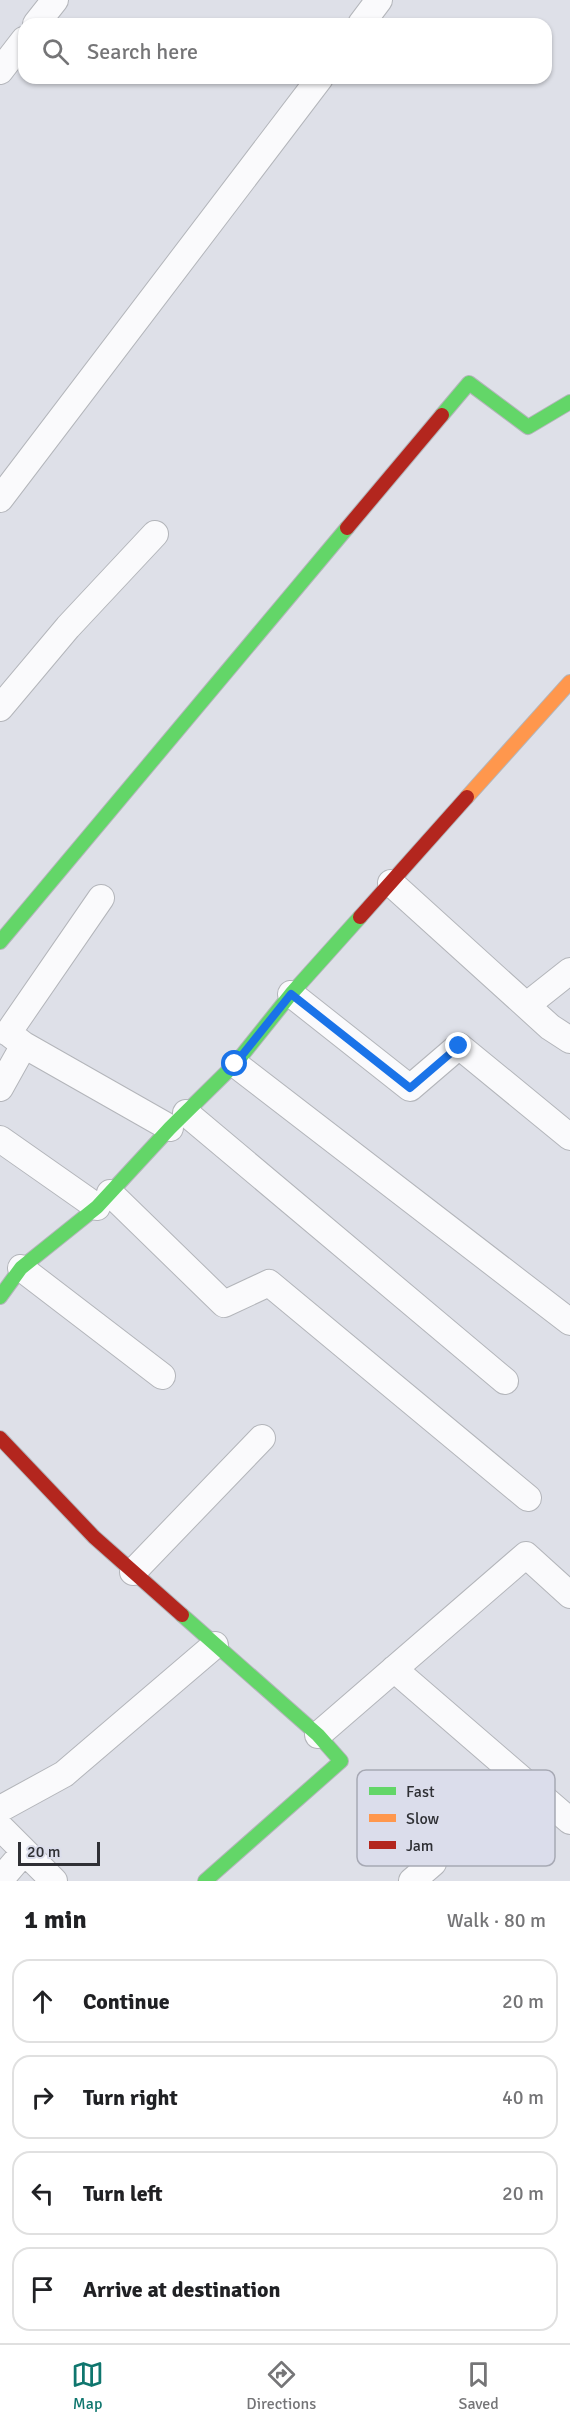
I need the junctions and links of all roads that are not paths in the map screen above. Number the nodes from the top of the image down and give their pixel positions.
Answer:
1 (55, 0) edge
2 (379, 0) edge
3 (41, 18) edge
4 (366, 18) edge
5 (18, 48) edge
6 (0, 71) edge
7 (315, 84) edge
8 (570, 402) edge
9 (0, 499) edge
10 (155, 534) dead end
11 (570, 682) edge
12 (0, 708) edge
13 (391, 883) junction
14 (101, 898) dead end
15 (0, 942) edge
16 (570, 971) edge
17 (291, 994) junction
18 (527, 1005) junction
19 (11, 1035) edge
20 (570, 1040) edge
21 (235, 1064) junction
22 (0, 1088) edge
23 (178, 1120) junction
24 (570, 1137) edge
25 (0, 1139) edge
26 (103, 1200) junction
27 (21, 1268) junction
28 (0, 1297) edge
29 (570, 1322) edge
30 (162, 1376) dead end
31 (505, 1382) dead end
32 (0, 1438) edge
33 (262, 1438) dead end
34 (528, 1498) dead end
35 (134, 1572) junction
36 (570, 1595) edge
37 (215, 1645) junction
38 (394, 1669) junction
39 (318, 1735) junction
40 (511, 1770) edge
41 (555, 1808) edge
42 (0, 1809) edge
43 (570, 1821) edge
44 (0, 1827) edge
45 (24, 1852) junction
46 (430, 1866) edge
47 (0, 1880) edge
48 (54, 1881) edge
49 (205, 1881) edge
50 (412, 1881) edge

1 - 3 street
2 - 4 street
5 - 6 street
7 - 9 street
8 - 15 street
10 - 12 street
11 - 13 street
13 - 17 street
13 - 18 street
14 - 19 street
16 - 18 street
17 - 21 street
17 - 24 street
18 - 20 street
19 - 22 street
19 - 23 street
21 - 23 street
21 - 29 street
23 - 26 street
23 - 31 street
25 - 26 street
26 - 27 street
26 - 34 street
27 - 28 street
27 - 30 street
32 - 35 street
33 - 35 street
35 - 37 street
36 - 38 street
37 - 39 street
37 - 42 street
38 - 39 street
38 - 40 street
39 - 49 street
41 - 43 street
44 - 45 street
45 - 47 street
45 - 48 street
46 - 50 street

